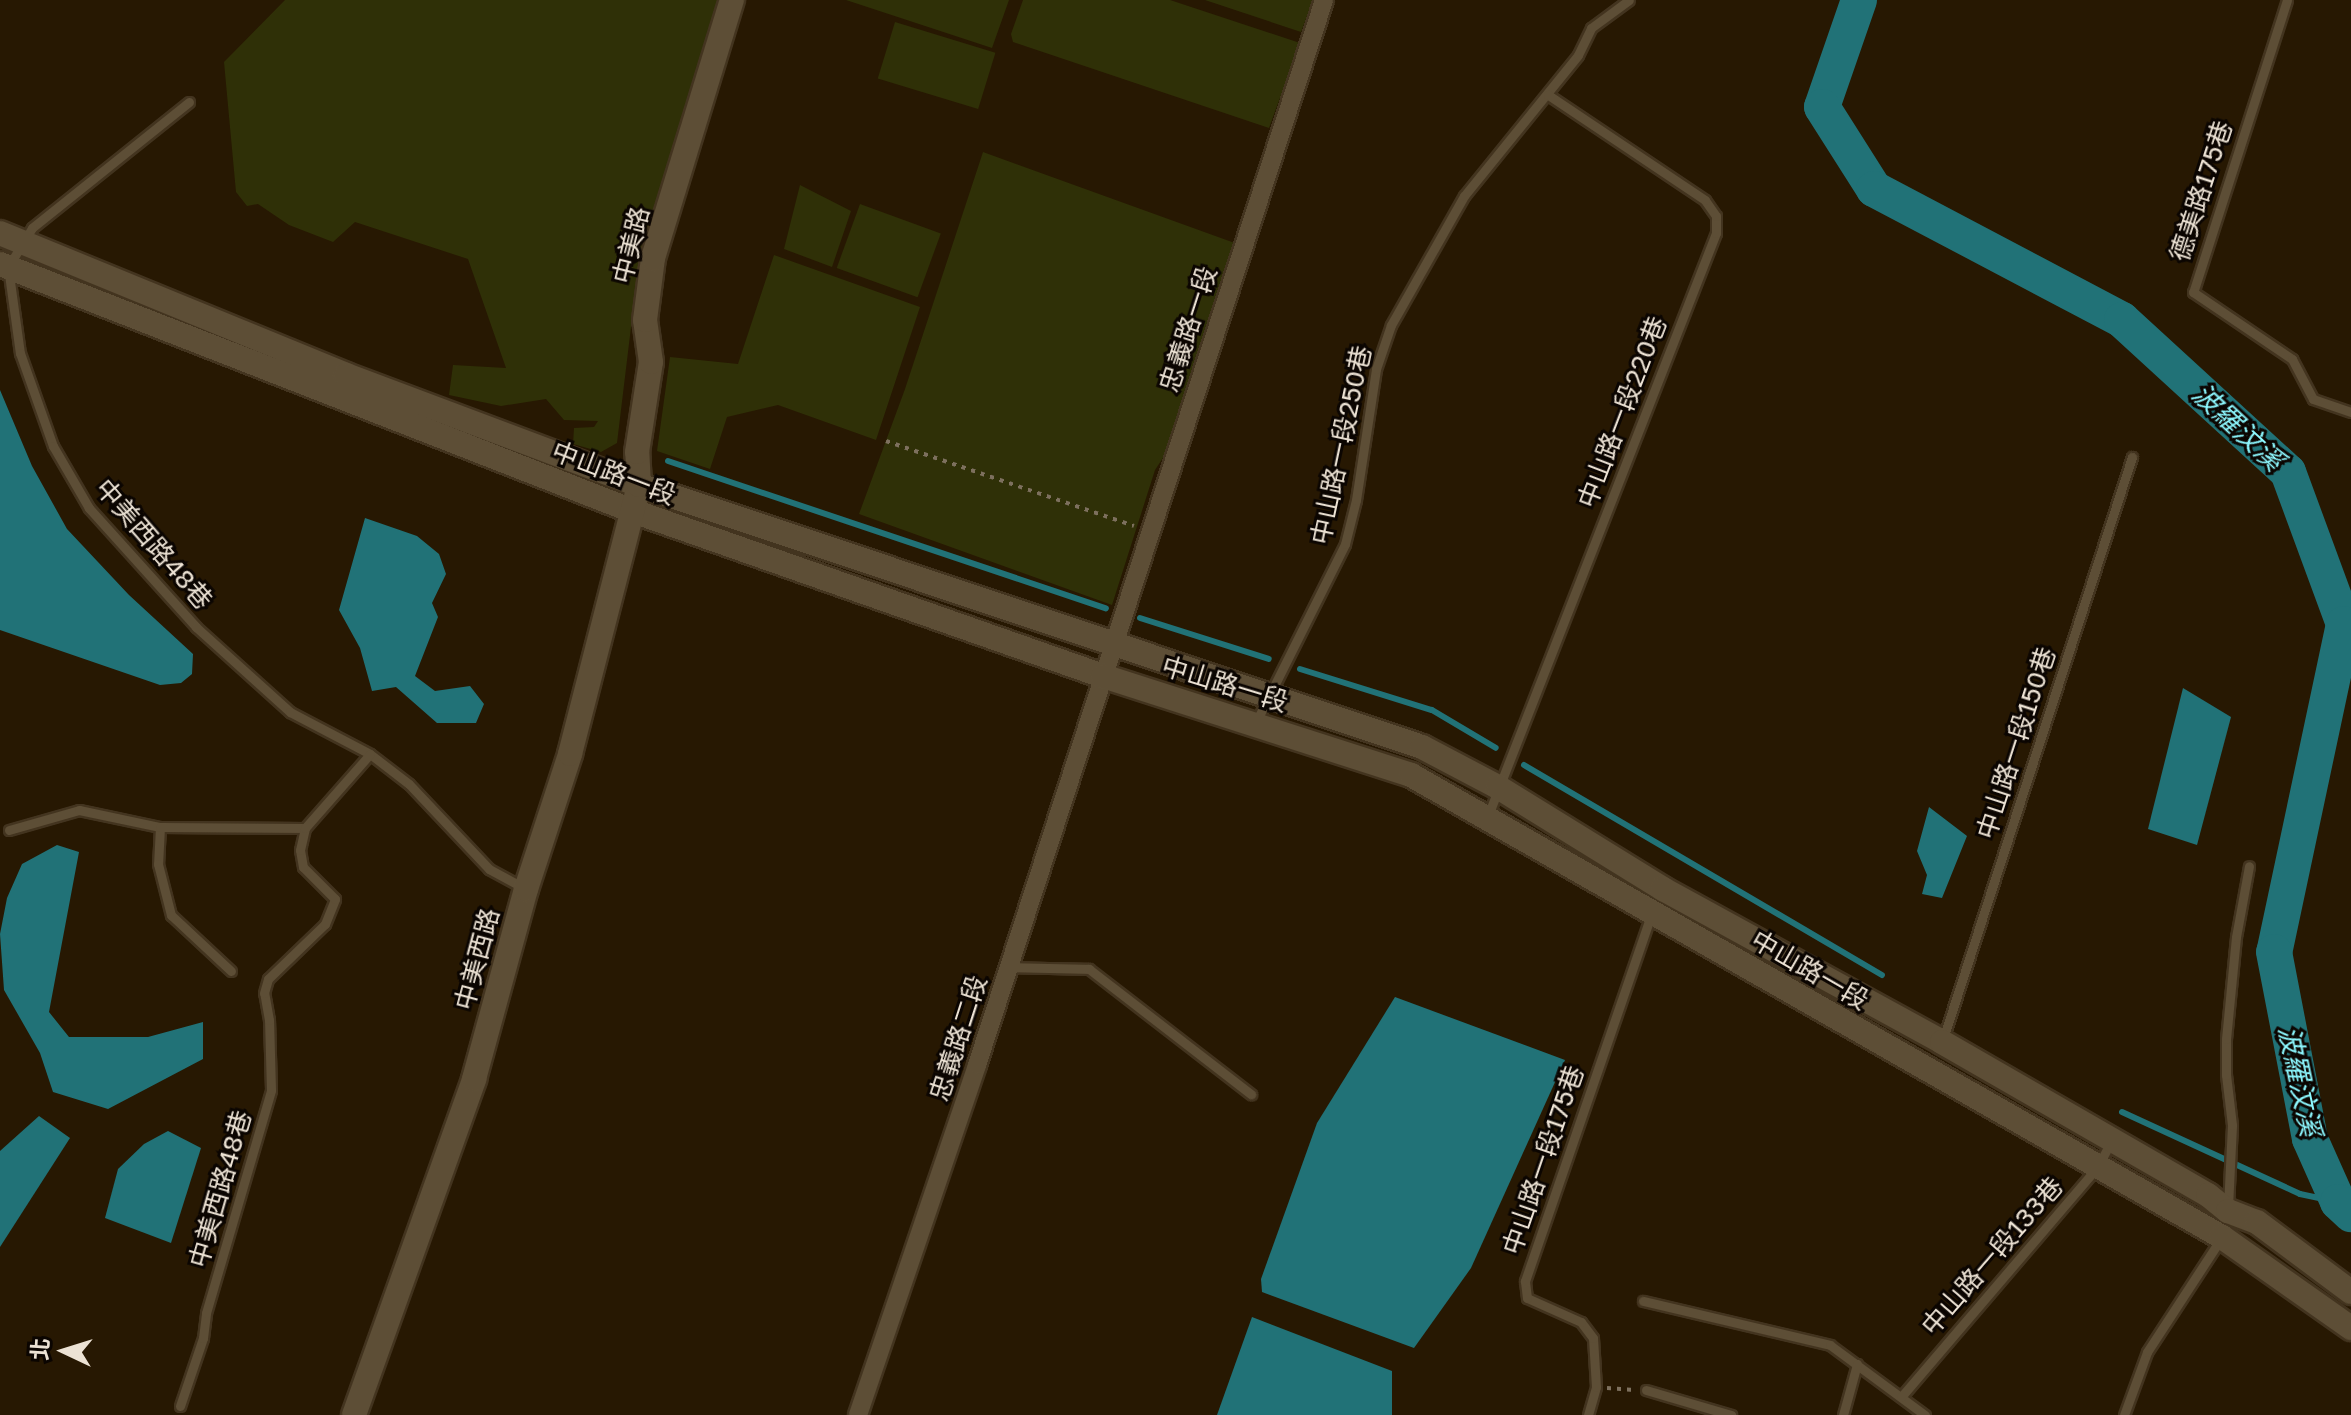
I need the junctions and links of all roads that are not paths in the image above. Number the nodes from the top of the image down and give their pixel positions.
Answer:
1 (732, 0) edge
2 (1324, 0) edge
3 (1629, 0) edge
4 (2287, 0) edge
5 (1548, 95) junction
6 (189, 102) dead end
7 (11, 238) edge
8 (4, 265) edge
9 (134, 287) junction
10 (122, 313) junction
11 (341, 386) junction
12 (2351, 412) edge
13 (2132, 457) dead end
14 (639, 485) junction
15 (630, 510) junction
16 (1113, 646) junction
17 (1103, 676) junction
18 (1268, 694) junction
19 (1256, 722) junction
20 (370, 754) junction
21 (1498, 787) junction
22 (1487, 818) junction
23 (160, 827) junction
24 (305, 828) junction
25 (9, 830) dead end
26 (2249, 866) dead end
27 (526, 889) junction
28 (1663, 889) junction
29 (1652, 912) junction
30 (1008, 967) junction
31 (231, 971) dead end
32 (1942, 1042) junction
33 (1251, 1094) dead end
34 (2112, 1140) junction
35 (2098, 1166) junction
36 (2228, 1211) junction
37 (2222, 1237) junction
38 (2351, 1292) edge
39 (1643, 1301) dead end
40 (2351, 1328) edge
41 (1857, 1364) junction
42 (1646, 1390) road end
43 (1901, 1397) junction
44 (180, 1406) dead end
45 (354, 1415) edge
46 (858, 1415) edge
47 (1588, 1415) edge
48 (1731, 1415) edge
49 (1843, 1415) edge
50 (1925, 1415) edge
51 (2124, 1415) edge

1 - 14 street, 中美路
2 - 16 street, 忠義路一段
3 - 5 lane, 中山路一段250巷
4 - 12 lane, 德美路175巷
5 - 18 lane, 中山路一段250巷
5 - 21 lane, 中山路一段220巷
6 - 7 lane
7 - 8 lane
7 - 9 street, 中山路一段
8 - 10 street, 中山路一段
8 - 20 lane, 中美西路48巷
9 - 10 street
9 - 11 street, 中山路一段
10 - 11 street, 中山路一段
11 - 14 street, 中山路一段
11 - 15 street, 中山路一段
13 - 32 lane, 中山路一段150巷
14 - 15 street, 中美路
14 - 16 street, 中山路一段
15 - 17 street, 中山路一段
15 - 27 street, 中美西路
16 - 17 street, 忠義路一段
16 - 18 street, 中山路一段
17 - 19 street, 中山路一段
17 - 30 street, 忠義路二段
18 - 19 lane, 中山路一段250巷
18 - 21 street, 中山路一段
19 - 22 street, 中山路一段
20 - 24 lane
20 - 27 lane, 中美西路48巷
21 - 22 lane, 中山路一段220巷
21 - 28 street, 中山路一段
22 - 29 street, 中山路一段
23 - 24 lane
23 - 25 lane
23 - 31 lane
24 - 44 lane, 中美西路48巷
26 - 36 lane
27 - 45 street, 中美西路
28 - 29 lane, 中山路一段175巷
28 - 32 street, 中山路一段
29 - 35 street, 中山路一段
29 - 47 lane, 中山路一段175巷
30 - 33 lane
30 - 46 street, 忠義路二段
32 - 34 street, 中山路一段
34 - 35 lane, 中山路一段133巷
34 - 36 street, 中山路一段
35 - 37 street, 中山路一段
35 - 43 lane, 中山路一段133巷
36 - 37 lane
36 - 38 street, 中山路一段
37 - 40 street, 中山路一段
37 - 51 lane
39 - 41 lane
41 - 43 lane
41 - 49 lane
42 - 48 lane
43 - 50 lane

